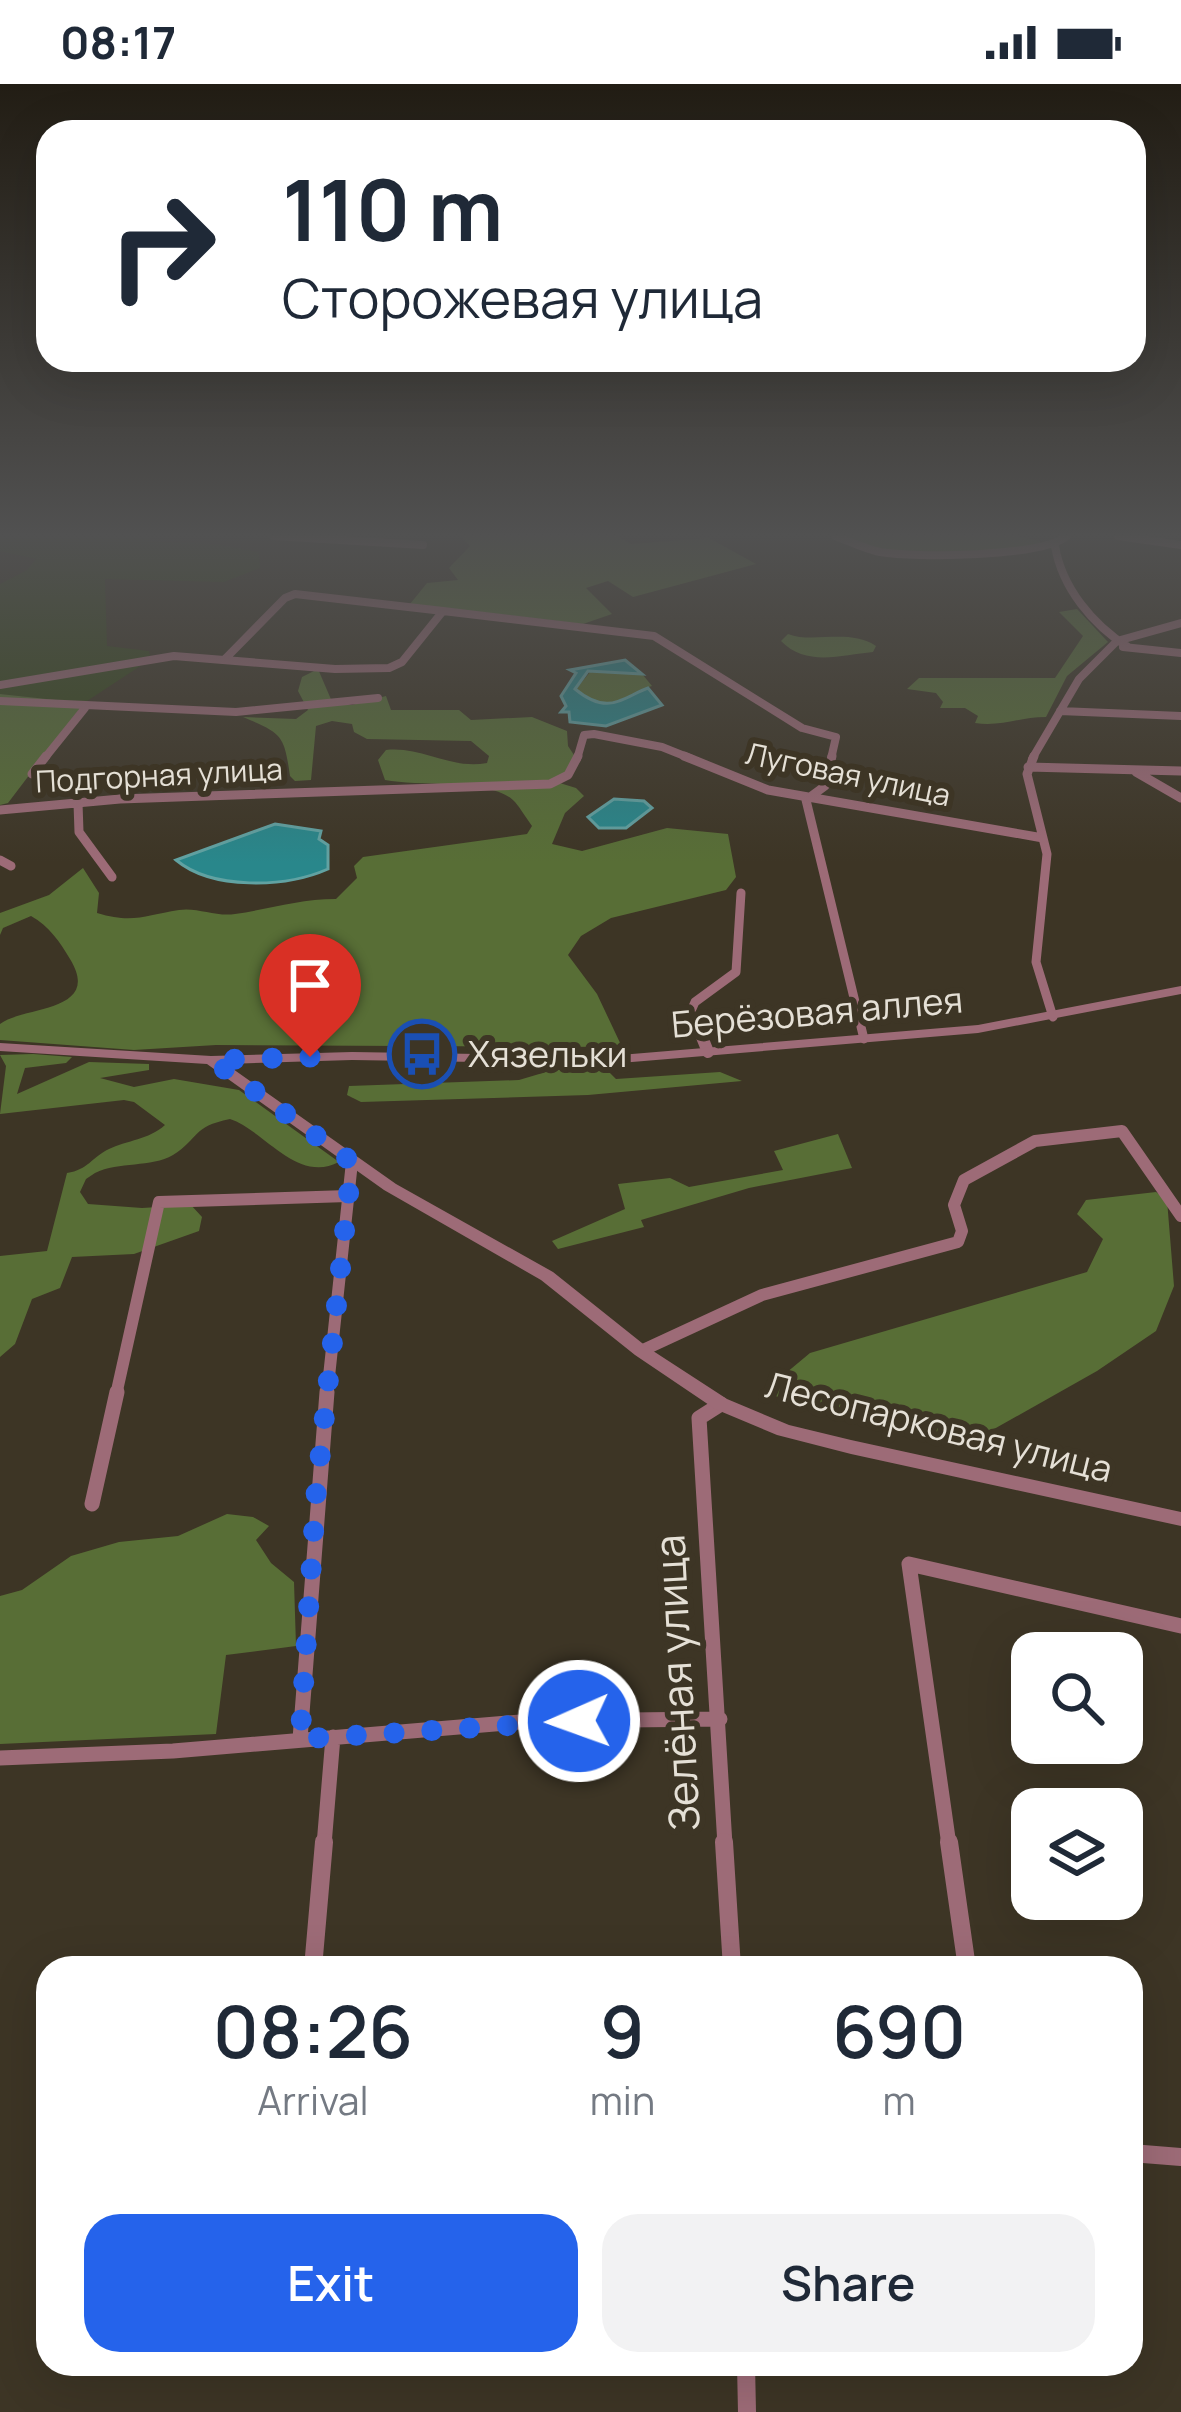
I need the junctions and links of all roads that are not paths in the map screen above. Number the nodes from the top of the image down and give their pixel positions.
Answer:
1 (238, 645) edge
2 (416, 645) edge
3 (669, 645) edge
4 (1113, 645) joint
5 (1181, 653) edge
6 (224, 659) junction
7 (0, 685) edge
8 (378, 698) dead end
9 (0, 701) edge
10 (86, 709) junction
11 (1060, 711) junction
12 (1181, 716) edge
13 (1028, 767) junction
14 (1129, 769) junction
15 (1181, 771) edge
16 (32, 774) dead end
17 (321, 791) joint
18 (810, 797) junction
19 (1181, 798) edge
20 (78, 803) junction
21 (0, 810) edge
22 (1043, 838) junction
23 (112, 877) dead end
24 (741, 893) dead end
25 (1181, 990) edge
26 (1060, 1016) junction
27 (864, 1039) junction
28 (0, 1047) edge
29 (708, 1052) junction
30 (212, 1060) junction
31 (352, 1162) junction
32 (348, 1196) junction
33 (1181, 1216) edge
34 (641, 1352) junction
35 (721, 1404) junction
36 (92, 1504) dead end
37 (1181, 1519) edge
38 (1181, 1626) edge
39 (720, 1719) junction
40 (333, 1737) junction
41 (300, 1739) junction
42 (0, 1758) edge
43 (314, 1956) edge
44 (731, 1956) edge
45 (965, 1956) edge
46 (1143, 2153) edge
47 (1181, 2157) edge
48 (746, 2376) edge
49 (747, 2412) edge

1 - 6 street
2 - 6 street
3 - 18 street
4 - 5 street
4 - 11 street
6 - 7 street
8 - 10 street
9 - 10 street
10 - 16 street
11 - 12 street
11 - 13 street
13 - 14 street
13 - 22 street
14 - 15 street
14 - 19 street
17 - 18 street, Луговая улица
17 - 20 street, Подгорная улица
18 - 22 street, Луговая улица
18 - 27 street
20 - 21 street, Подгорная улица
20 - 23 street
22 - 26 street
24 - 29 street
25 - 26 street, Берёзовая аллея
26 - 27 street, Берёзовая аллея
27 - 29 street, Берёзовая аллея
28 - 30 street, Берёзовая аллея
29 - 30 street, Берёзовая аллея
30 - 31 street, Лесопарковая улица
31 - 32 street
31 - 34 street, Лесопарковая улица
32 - 36 street
32 - 41 street
33 - 34 street
34 - 35 street, Лесопарковая улица
35 - 37 street, Лесопарковая улица
35 - 39 street, Зелёная улица
38 - 45 street
39 - 40 street
39 - 44 street, Зелёная улица
40 - 41 street
40 - 43 street
41 - 42 street
46 - 47 street
48 - 49 street

